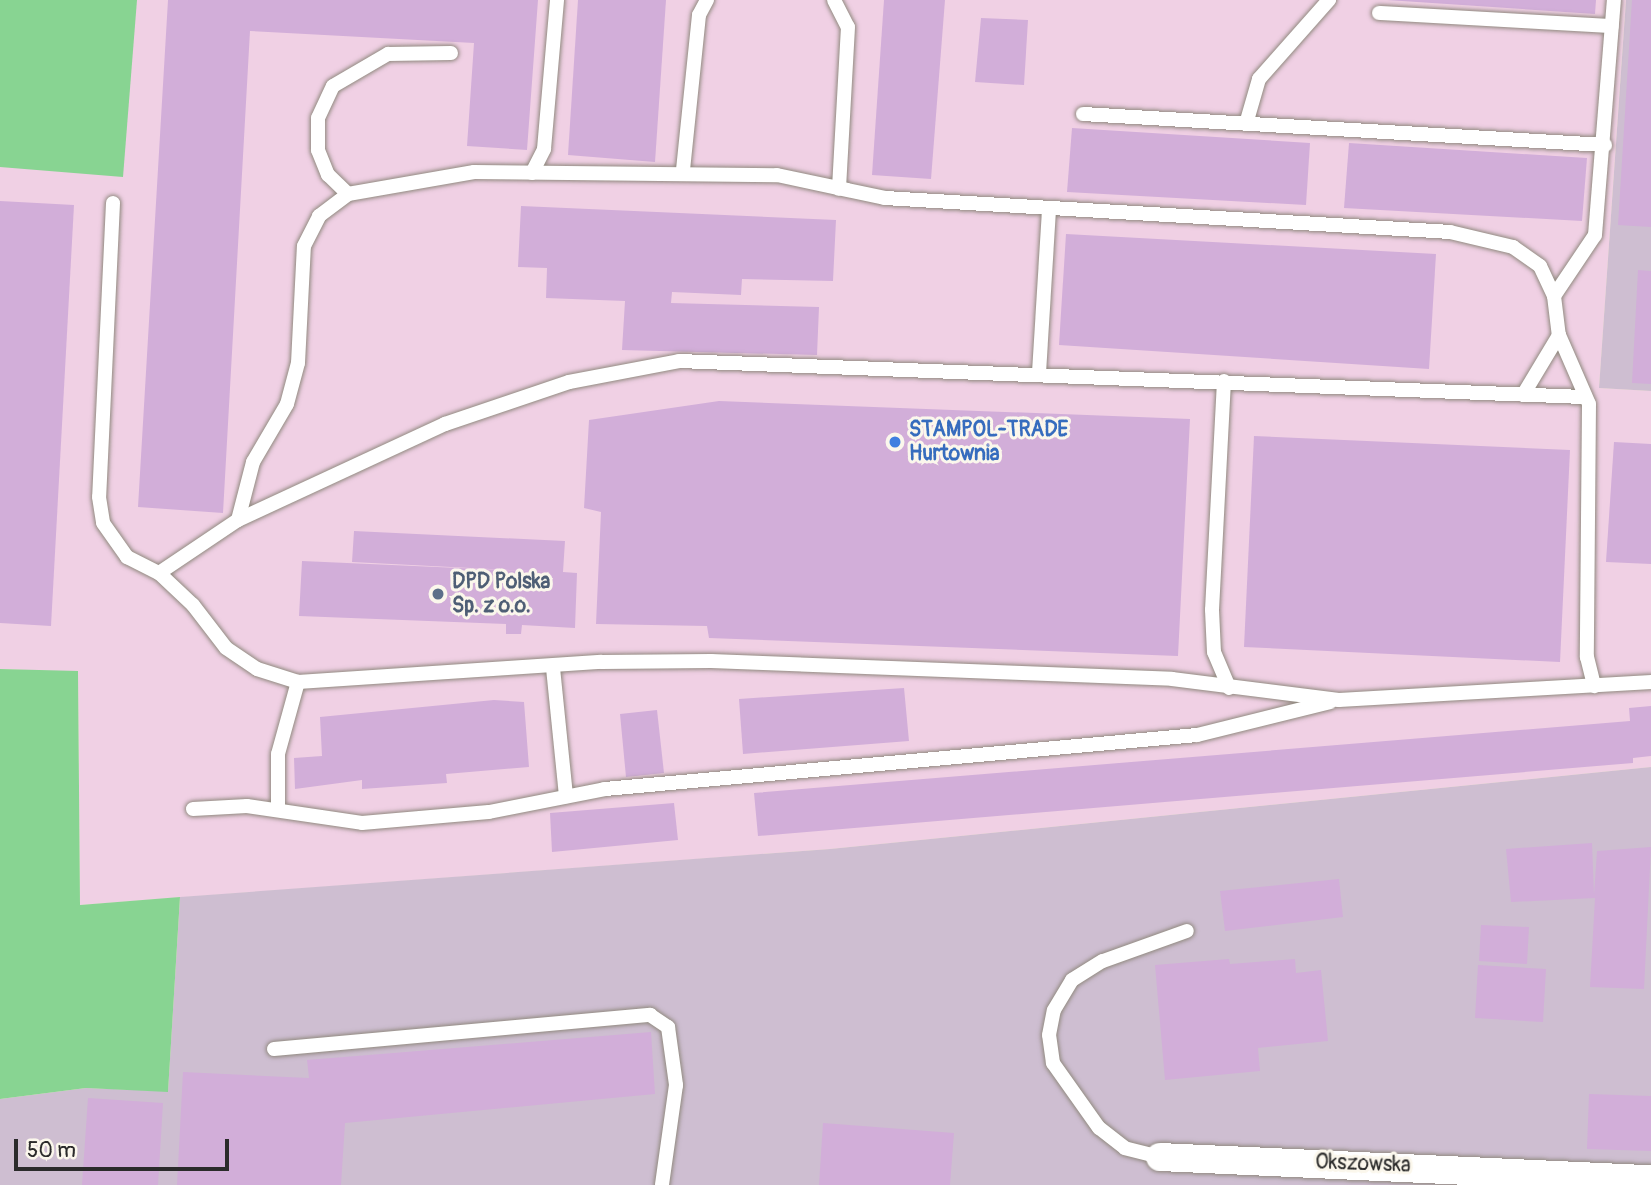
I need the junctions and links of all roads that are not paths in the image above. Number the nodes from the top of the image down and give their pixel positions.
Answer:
1 (557, 0) edge
2 (707, 0) edge
3 (834, 0) edge
4 (1329, 0) edge
5 (1614, 0) edge
6 (1379, 13) dead end
7 (1612, 26) junction
8 (451, 53) dead end
9 (1083, 114) dead end
10 (1246, 124) junction
11 (1605, 145) junction
12 (683, 170) junction
13 (532, 173) junction
14 (839, 189) junction
15 (348, 194) junction
16 (113, 203) dead end
17 (1049, 208) junction
18 (1554, 296) junction
19 (1559, 335) junction
20 (1039, 373) junction
21 (1224, 381) junction
22 (1523, 395) junction
23 (1586, 397) junction
24 (238, 520) junction
25 (159, 573) junction
26 (553, 668) junction
27 (298, 682) junction
28 (1651, 682) edge
29 (1594, 686) junction
30 (1229, 688) junction
31 (1339, 699) junction
32 (566, 796) junction
33 (193, 809) dead end
34 (278, 809) junction
35 (1187, 931) dead end
36 (274, 1049) dead end
37 (1160, 1157) joint
38 (1651, 1179) edge
39 (662, 1185) edge

1 - 13 lane
2 - 12 lane
3 - 14 lane
4 - 10 lane
5 - 7 lane
6 - 7 lane
7 - 11 lane
8 - 15 lane
9 - 10 lane
10 - 11 lane
11 - 18 lane
12 - 13 lane
12 - 14 lane
13 - 15 lane
14 - 17 lane
15 - 24 lane
16 - 25 lane
17 - 18 lane
17 - 20 lane
18 - 19 lane
19 - 22 lane
19 - 23 lane
20 - 21 lane
20 - 24 lane
21 - 22 lane
21 - 30 lane
22 - 23 lane
23 - 29 lane
24 - 25 lane
25 - 27 lane
26 - 27 lane
26 - 30 lane
26 - 32 lane
27 - 34 lane
28 - 29 lane
29 - 31 lane
30 - 31 lane
31 - 32 lane
32 - 34 lane
33 - 34 lane
35 - 37 lane
36 - 39 lane
37 - 38 street, Okszowska

